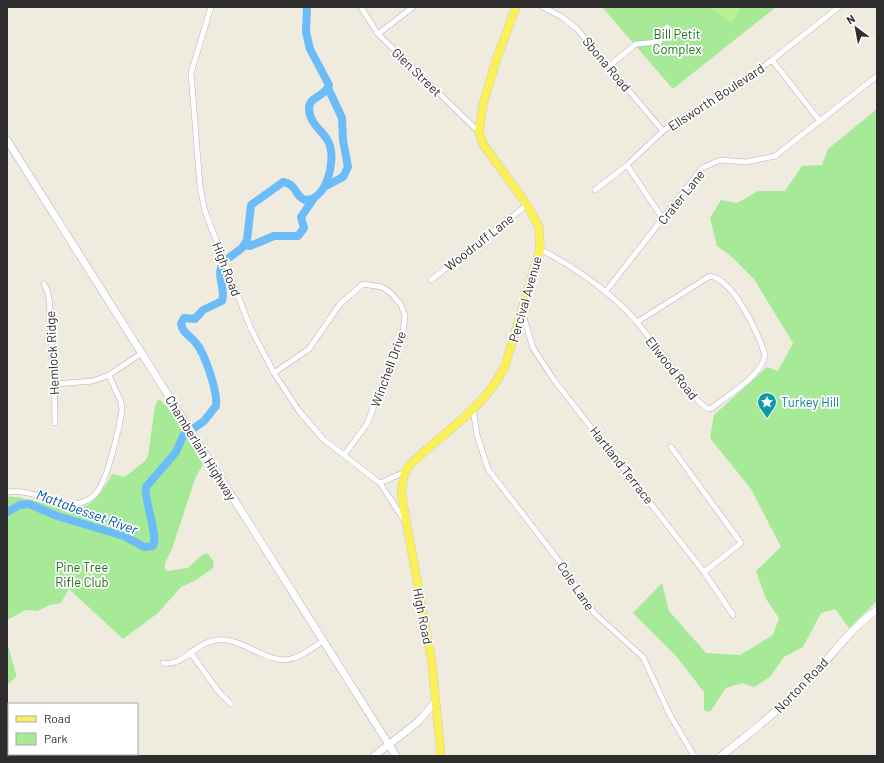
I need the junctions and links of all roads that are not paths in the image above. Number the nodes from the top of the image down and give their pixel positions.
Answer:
1 (211, 7) edge
2 (361, 7) edge
3 (413, 7) edge
4 (516, 7) edge
5 (543, 7) edge
6 (839, 7) edge
7 (667, 27) dead end
8 (378, 34) junction
9 (772, 60) junction
10 (609, 66) junction
11 (877, 76) edge
12 (819, 120) junction
13 (663, 131) junction
14 (479, 132) junction
15 (7, 140) edge
16 (627, 165) junction
17 (595, 190) dead end
18 (528, 204) junction
19 (663, 219) junction
20 (540, 249) junction
21 (432, 280) dead end
22 (44, 284) dead end
23 (606, 291) junction
24 (522, 310) junction
25 (637, 322) junction
26 (142, 353) junction
27 (274, 373) junction
28 (109, 375) junction
29 (54, 384) junction
30 (473, 409) junction
31 (55, 423) dead end
32 (671, 447) dead end
33 (344, 455) junction
34 (405, 472) junction
35 (380, 483) junction
36 (7, 492) edge
37 (406, 524) junction
38 (704, 572) junction
39 (877, 610) edge
40 (733, 614) dead end
41 (323, 641) junction
42 (190, 652) junction
43 (163, 663) dead end
44 (435, 702) junction
45 (231, 704) dead end
46 (389, 744) junction
47 (374, 756) edge
48 (396, 756) edge
49 (441, 756) edge
50 (694, 756) edge
51 (721, 756) edge

1 - 27 street, High Road
2 - 8 street, Glen Street
3 - 8 street
4 - 14 main road
5 - 10 street, Sbona Road
6 - 9 street, Ellsworth Boulevard
7 - 10 street
8 - 14 street, Glen Street
9 - 12 street
9 - 13 street, Ellsworth Boulevard
10 - 13 street, Sbona Road
11 - 12 street, Crater Lane
12 - 19 street, Crater Lane
13 - 16 street, Ellsworth Boulevard
14 - 18 main road, Percival Avenue
15 - 26 main road, Chamberlain Highway
16 - 17 street, Ellsworth Boulevard
16 - 19 street
18 - 20 main road, Percival Avenue
18 - 21 street, Woodruff Lane
19 - 23 street, Crater Lane
20 - 23 street, Ellwood Road
20 - 24 main road, Percival Avenue
22 - 29 street, Hemlock Ridge
23 - 25 street, Ellwood Road
24 - 30 main road, Percival Avenue
24 - 38 street, Hartland Terrace
25 - 25 street, Ellwood Road
26 - 28 street
26 - 41 main road, Chamberlain Highway
27 - 33 street, High Road
27 - 33 street, Winchell Drive
28 - 29 street
28 - 36 street
29 - 31 street, Hemlock Ridge
30 - 34 main road, Percival Avenue
30 - 50 street, Cole Lane
32 - 38 street
33 - 35 street, High Road
34 - 35 street
34 - 37 main road
35 - 37 street, High Road
37 - 44 main road, High Road
38 - 40 street, Hartland Terrace
39 - 51 main road, Norton Road
41 - 42 street
41 - 46 main road, Chamberlain Highway
42 - 43 street
42 - 45 street
44 - 46 main road
44 - 49 main road, High Road
46 - 47 main road
46 - 48 main road, Chamberlain Highway

